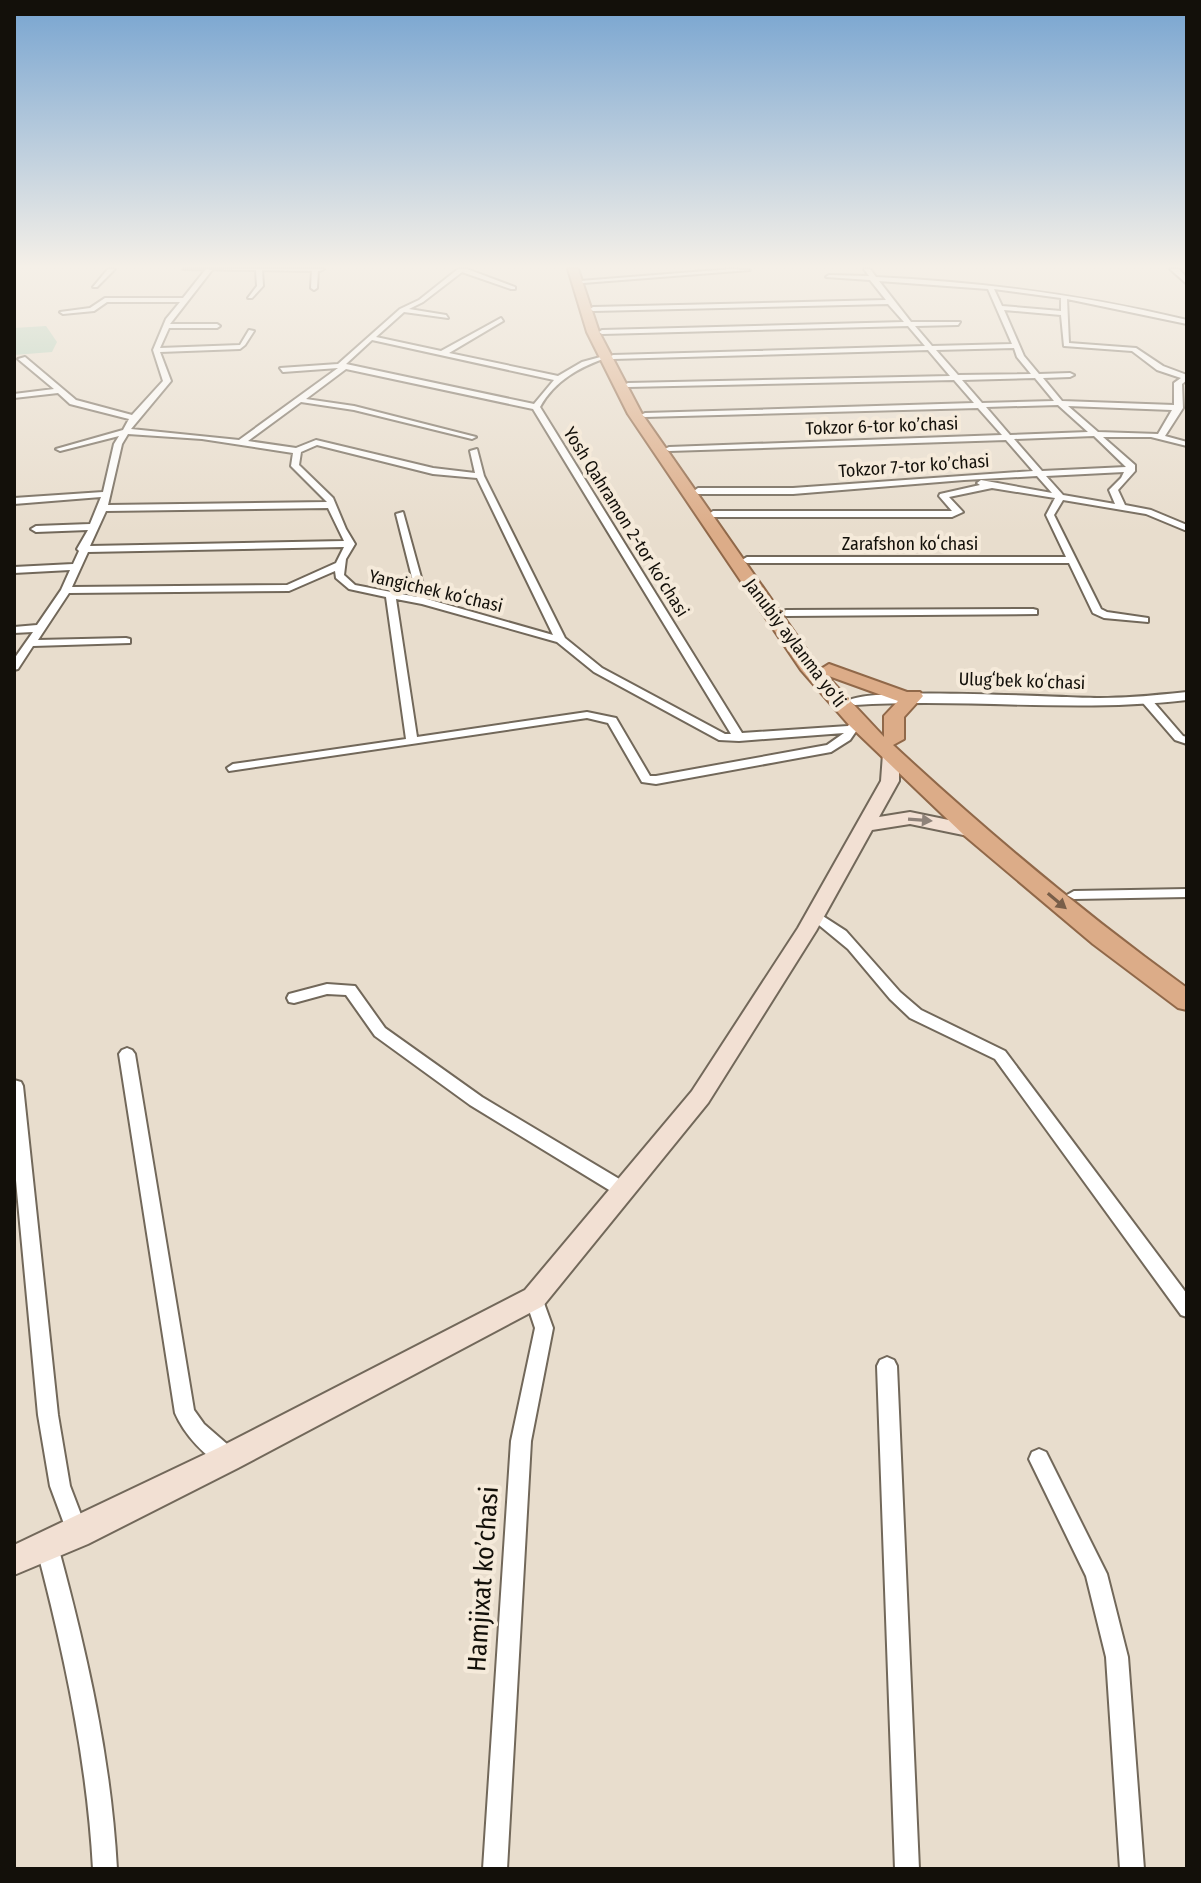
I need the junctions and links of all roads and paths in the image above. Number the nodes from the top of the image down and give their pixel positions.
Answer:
1 (158, 357) edge
2 (354, 357) edge
3 (461, 357) edge
4 (609, 357) junction
5 (614, 357) edge
6 (937, 357) edge
7 (1022, 357) edge
8 (1145, 357) edge
9 (22, 359) dead end
10 (344, 367) junction
11 (283, 370) dead end
12 (1036, 374) junction
13 (1070, 375) dead end
14 (954, 376) junction
15 (1187, 377) edge
16 (561, 379) junction
17 (628, 385) junction
18 (60, 391) junction
19 (14, 396) edge
20 (300, 400) junction
21 (1060, 403) junction
22 (978, 406) junction
23 (536, 407) junction
24 (1179, 408) junction
25 (645, 415) junction
26 (134, 418) junction
27 (127, 431) junction
28 (1096, 434) junction
29 (472, 437) dead end
30 (1160, 437) junction
31 (1007, 438) junction
32 (240, 443) junction
33 (1187, 444) edge
34 (60, 449) dead end
35 (669, 449) junction
36 (297, 451) junction
37 (474, 451) dead end
38 (1132, 469) junction
39 (1038, 474) junction
40 (480, 476) junction
41 (964, 477) junction
42 (989, 486) junction
43 (698, 491) junction
44 (106, 494) junction
45 (1060, 497) junction
46 (14, 501) edge
47 (332, 505) junction
48 (1121, 506) junction
49 (102, 508) junction
50 (400, 514) dead end
51 (713, 514) junction
52 (94, 527) junction
53 (1187, 528) edge
54 (36, 529) dead end
55 (350, 544) junction
56 (82, 549) junction
57 (747, 560) junction
58 (1072, 560) junction
59 (340, 565) junction
60 (74, 567) junction
61 (14, 570) edge
62 (66, 590) junction
63 (391, 597) junction
64 (423, 601) junction
65 (1033, 612) dead end
66 (786, 613) junction
67 (1144, 620) dead end
68 (40, 628) junction
69 (14, 630) edge
70 (561, 640) junction
71 (126, 641) dead end
72 (30, 643) junction
73 (14, 667) edge
74 (829, 670) junction
75 (907, 696) junction
76 (1187, 696) edge
77 (855, 701) junction
78 (1147, 701) junction
79 (854, 726) junction
80 (739, 738) junction
81 (1187, 741) edge
82 (412, 742) junction
83 (892, 746) junction
84 (233, 768) dead end
85 (866, 825) junction
86 (973, 831) junction
87 (1187, 893) edge
88 (1074, 895) junction
89 (815, 916) junction
90 (1187, 983) edge
91 (294, 998) dead end
92 (1187, 1001) edge
93 (127, 1054) dead end
94 (15, 1086) edge
95 (625, 1191) junction
96 (534, 1298) junction
97 (1187, 1309) edge
98 (887, 1366) dead end
99 (228, 1458) junction
100 (1039, 1459) dead end
101 (77, 1533) junction
102 (47, 1546) junction
103 (14, 1560) edge
104 (105, 1869) edge
105 (495, 1869) edge
106 (907, 1869) edge
107 (1132, 1869) edge

1 - 26 street
2 - 10 street
3 - 16 street
4 - 5 street
4 - 16 street
4 - 17 highway, Janubiy aylanma yoʻli
4 - 79 highway, Janubiy aylanma yoʻli
6 - 14 street
7 - 12 street
8 - 15 street
9 - 18 street
10 - 11 street
10 - 20 street
10 - 23 street
12 - 13 street
12 - 14 street
12 - 21 street
14 - 17 street
14 - 22 street
15 - 24 street
16 - 23 street
17 - 25 highway, Janubiy aylanma yoʻli
18 - 19 street
18 - 26 street
20 - 29 street
20 - 32 street
21 - 22 street
21 - 24 street
21 - 28 street
22 - 25 street
22 - 31 street
23 - 80 street, Yosh Qahramon 2-tor koʼchasi
24 - 30 street
25 - 35 highway, Janubiy aylanma yoʻli
26 - 27 street
27 - 32 street
27 - 34 street
27 - 44 street
28 - 30 street, Tokzor 6-tor koʼchasi
28 - 31 street, Tokzor 6-tor koʼchasi
28 - 38 street
30 - 33 street, Tokzor 6-tor koʼchasi
31 - 35 street, Tokzor 6-tor koʼchasi
31 - 39 street
32 - 36 street
35 - 43 highway, Janubiy aylanma yoʻli
36 - 40 street
36 - 47 street, Yangichek koʻchasi
37 - 40 street
38 - 39 street, Tokzor 7-tor koʼchasi
38 - 48 street
39 - 41 street, Tokzor 7-tor koʼchasi
39 - 45 street
40 - 70 street
41 - 42 street
41 - 43 street, Tokzor 7-tor koʼchasi
42 - 45 street, Zarafshon koʻchasi
42 - 51 street, Zarafshon koʻchasi
43 - 51 highway, Janubiy aylanma yoʻli
44 - 46 street
44 - 49 street
45 - 48 street, Zarafshon koʻchasi
45 - 58 street
47 - 49 street
47 - 55 street, Yangichek koʻchasi
48 - 53 street, Zarafshon koʻchasi
49 - 52 street
50 - 64 street
51 - 57 highway, Janubiy aylanma yoʻli
52 - 54 street
52 - 56 street
55 - 56 street
55 - 59 street, Yangichek koʻchasi
56 - 60 street
57 - 58 street, Zarafshon koʻchasi
57 - 66 highway, Janubiy aylanma yoʻli
58 - 67 street
59 - 62 street
59 - 63 street, Yangichek koʻchasi
60 - 61 street
60 - 62 street
62 - 68 street
63 - 64 street, Yangichek koʻchasi
63 - 82 street
64 - 70 street, Yangichek koʻchasi
65 - 66 street
66 - 74 highway, Janubiy aylanma yoʻli
68 - 69 street
68 - 72 street
70 - 80 street
71 - 72 street
72 - 73 street
74 - 75 highway
74 - 77 highway, Janubiy aylanma yoʻli
75 - 77 street, Ulugʻbek koʻchasi
75 - 78 street, Ulugʻbek koʻchasi
75 - 83 highway
76 - 78 street, Ulugʻbek koʻchasi
77 - 83 highway, Janubiy aylanma yoʻli
78 - 81 street
79 - 80 street
79 - 82 street
79 - 83 highway, Janubiy aylanma yoʻli
82 - 84 street
83 - 85 main road
83 - 86 highway, Janubiy aylanma yoʻli
83 - 88 highway, Janubiy aylanma yoʻli
85 -> 86 main road
85 - 89 main road
86 -> 92 highway, Janubiy aylanma yoʻli
87 - 88 street
88 - 90 highway, Janubiy aylanma yoʻli
89 - 95 main road
89 - 97 street
91 - 95 street
93 - 99 street
94 - 101 street
95 - 96 main road
96 - 99 main road
96 - 105 street, Hamjixat ko’chasi
98 - 106 street
99 - 101 main road
100 - 107 street
101 - 102 main road
102 - 103 main road
102 - 104 street

